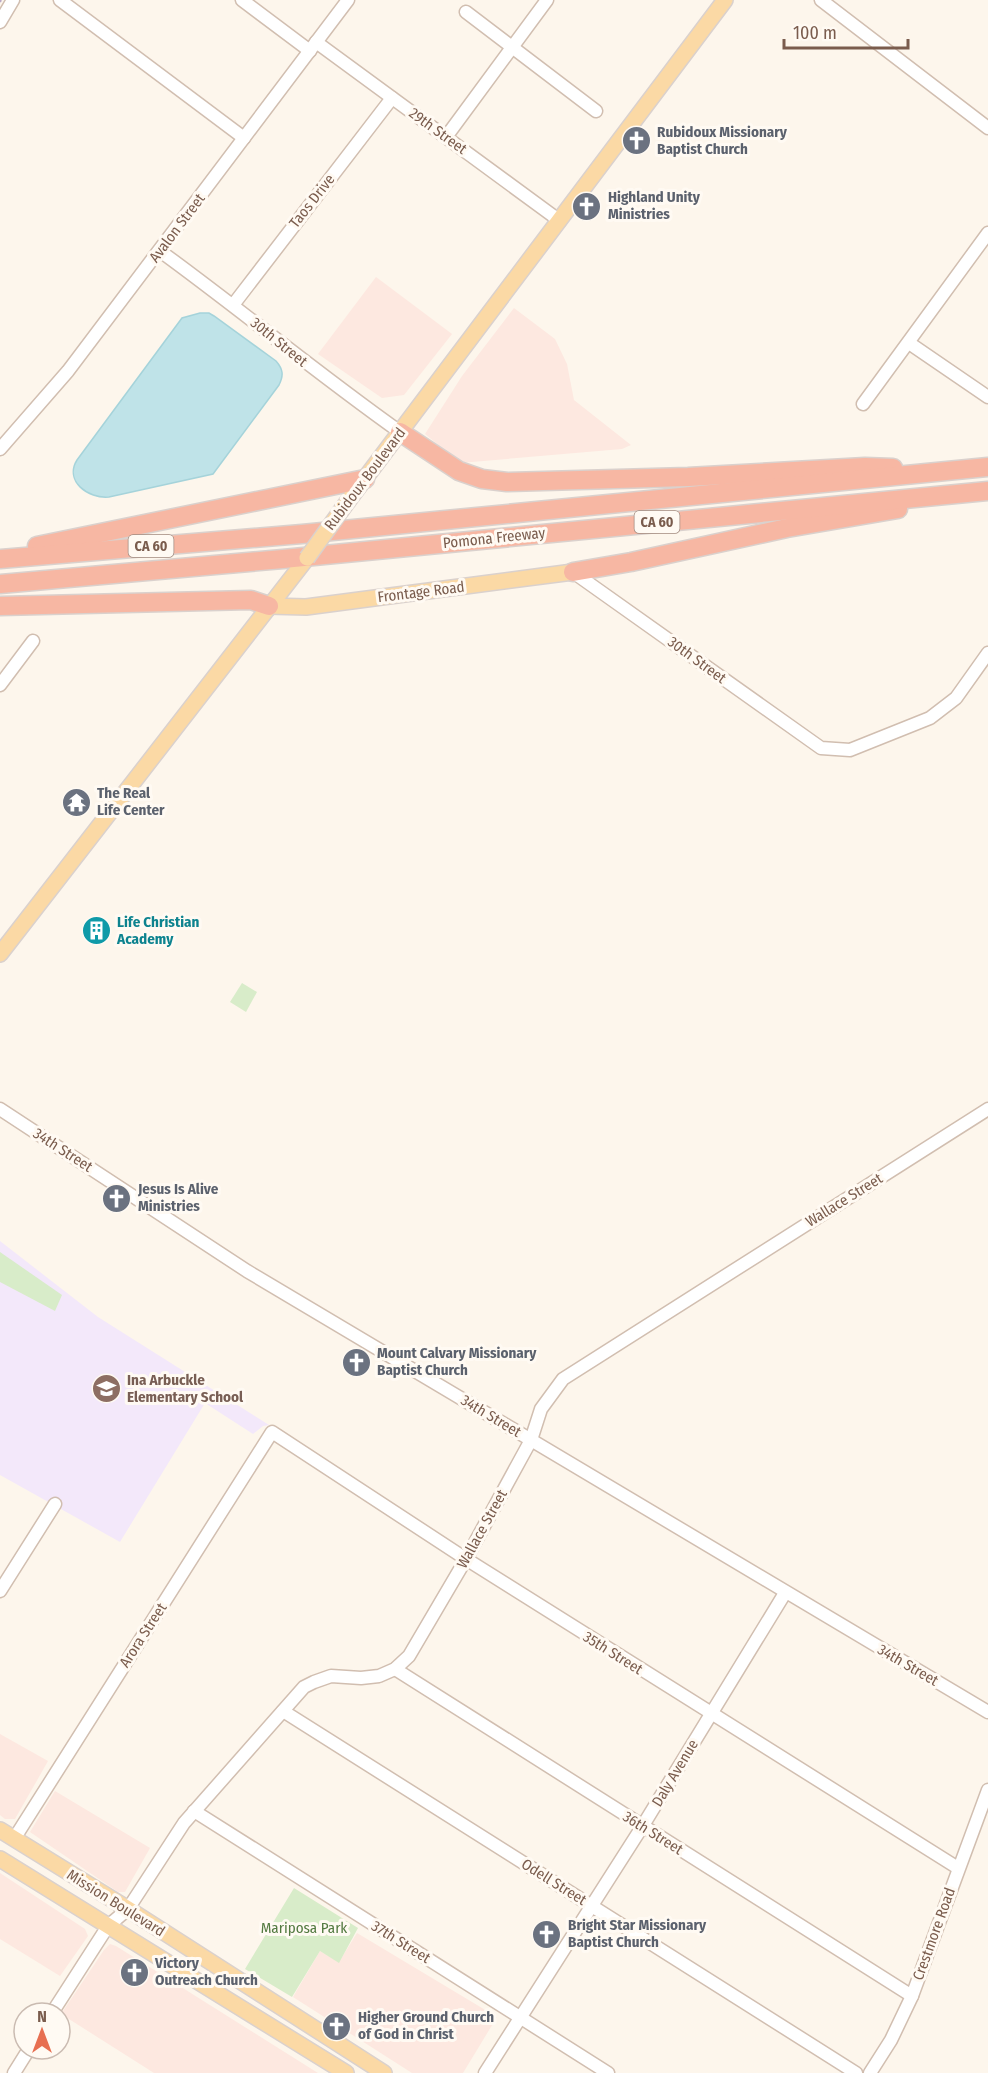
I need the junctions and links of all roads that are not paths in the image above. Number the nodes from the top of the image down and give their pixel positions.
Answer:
1 (13, 0) edge
2 (60, 0) edge
3 (242, 0) edge
4 (348, 0) edge
5 (547, 0) edge
6 (725, 0) edge
7 (821, 0) edge
8 (466, 12) dead end
9 (0, 22) edge
10 (511, 46) junction
11 (313, 47) junction
12 (392, 98) junction
13 (596, 111) dead end
14 (988, 128) edge
15 (446, 136) junction
16 (244, 138) junction
17 (560, 221) junction
18 (988, 233) edge
19 (160, 251) junction
20 (233, 305) junction
21 (909, 343) junction
22 (988, 397) edge
23 (863, 404) dead end
24 (400, 432) junction
25 (0, 449) edge
26 (988, 468) edge
27 (946, 471) junction
28 (365, 479) junction
29 (988, 492) edge
30 (0, 552) edge
31 (0, 559) edge
32 (573, 572) junction
33 (0, 584) edge
34 (0, 606) edge
35 (269, 606) junction
36 (33, 641) dead end
37 (988, 653) edge
38 (0, 685) edge
39 (0, 954) edge
40 (0, 1109) edge
41 (988, 1109) edge
42 (272, 1432) joint
43 (531, 1440) junction
44 (55, 1504) dead end
45 (465, 1559) junction
46 (0, 1591) edge
47 (785, 1593) junction
48 (395, 1669) junction
49 (283, 1711) junction
50 (988, 1712) edge
51 (711, 1714) junction
52 (988, 1790) edge
53 (194, 1811) junction
54 (642, 1827) junction
55 (0, 1830) edge
56 (14, 1839) junction
57 (0, 1859) edge
58 (958, 1868) junction
59 (591, 1905) junction
60 (128, 1909) junction
61 (108, 1926) junction
62 (912, 1996) junction
63 (60, 2001) edge
64 (522, 2018) junction
65 (346, 2073) edge
66 (384, 2073) edge
67 (485, 2073) edge
68 (608, 2073) edge
69 (856, 2073) edge
70 (870, 2073) edge

1 - 9 street
2 - 16 street
3 - 11 street, 29th Street
4 - 11 street, Avalon Street
5 - 10 street
6 - 17 main road, Rubidoux Boulevard
7 - 14 street
8 - 10 street
10 - 13 street
10 - 15 street
11 - 12 street, 29th Street
11 - 16 street, Avalon Street
12 - 15 street, 29th Street
12 - 20 street, Taos Drive
15 - 17 street, 29th Street
16 - 19 street, Avalon Street
17 - 24 main road, Rubidoux Boulevard
18 - 21 street
19 - 20 street, 30th Street
19 - 25 street, Avalon Street
20 - 24 street, 30th Street
21 - 22 street
21 - 23 street
24 - 27 highway
24 - 28 main road, Rubidoux Boulevard
26 - 27 highway, Pomona Freeway / CA 60
27 - 31 highway, Pomona Freeway / CA 60
28 - 30 highway
28 - 35 main road, Rubidoux Boulevard, bridge
29 - 32 highway
29 - 33 highway, Pomona Freeway / CA 60
32 - 35 main road, Frontage Road
32 - 37 street, 30th Street
34 - 35 highway
35 - 39 main road, Rubidoux Boulevard
36 - 38 street
40 - 43 street, 34th Street
41 - 43 street, Wallace Street
42 - 45 street, 35th Street
42 - 56 street, Arora Street
43 - 45 street, Wallace Street
43 - 47 street, 34th Street
44 - 46 street
45 - 48 street, Wallace Street
45 - 51 street, 35th Street
47 - 50 street, 34th Street
47 - 51 street, Daly Avenue
48 - 49 street
48 - 54 street, 36th Street
49 - 53 street
49 - 59 street, Odell Street
51 - 54 street, Daly Avenue
51 - 58 street, 35th Street
52 - 58 street, Crestmore Road
53 - 60 street
53 - 64 street, 37th Street
54 - 59 street, Daly Avenue
54 - 62 street, 36th Street
55 - 56 main road, Mission Boulevard
56 - 60 main road, Mission Boulevard
57 - 61 main road, Mission Boulevard
58 - 62 street, Crestmore Road
59 - 64 street, Daly Avenue
59 - 69 street, Odell Street
60 - 61 street
60 - 66 main road, Mission Boulevard
61 - 63 street
61 - 65 main road, Mission Boulevard
62 - 70 street, Crestmore Road
64 - 67 street, Daly Avenue
64 - 68 street, 37th Street

